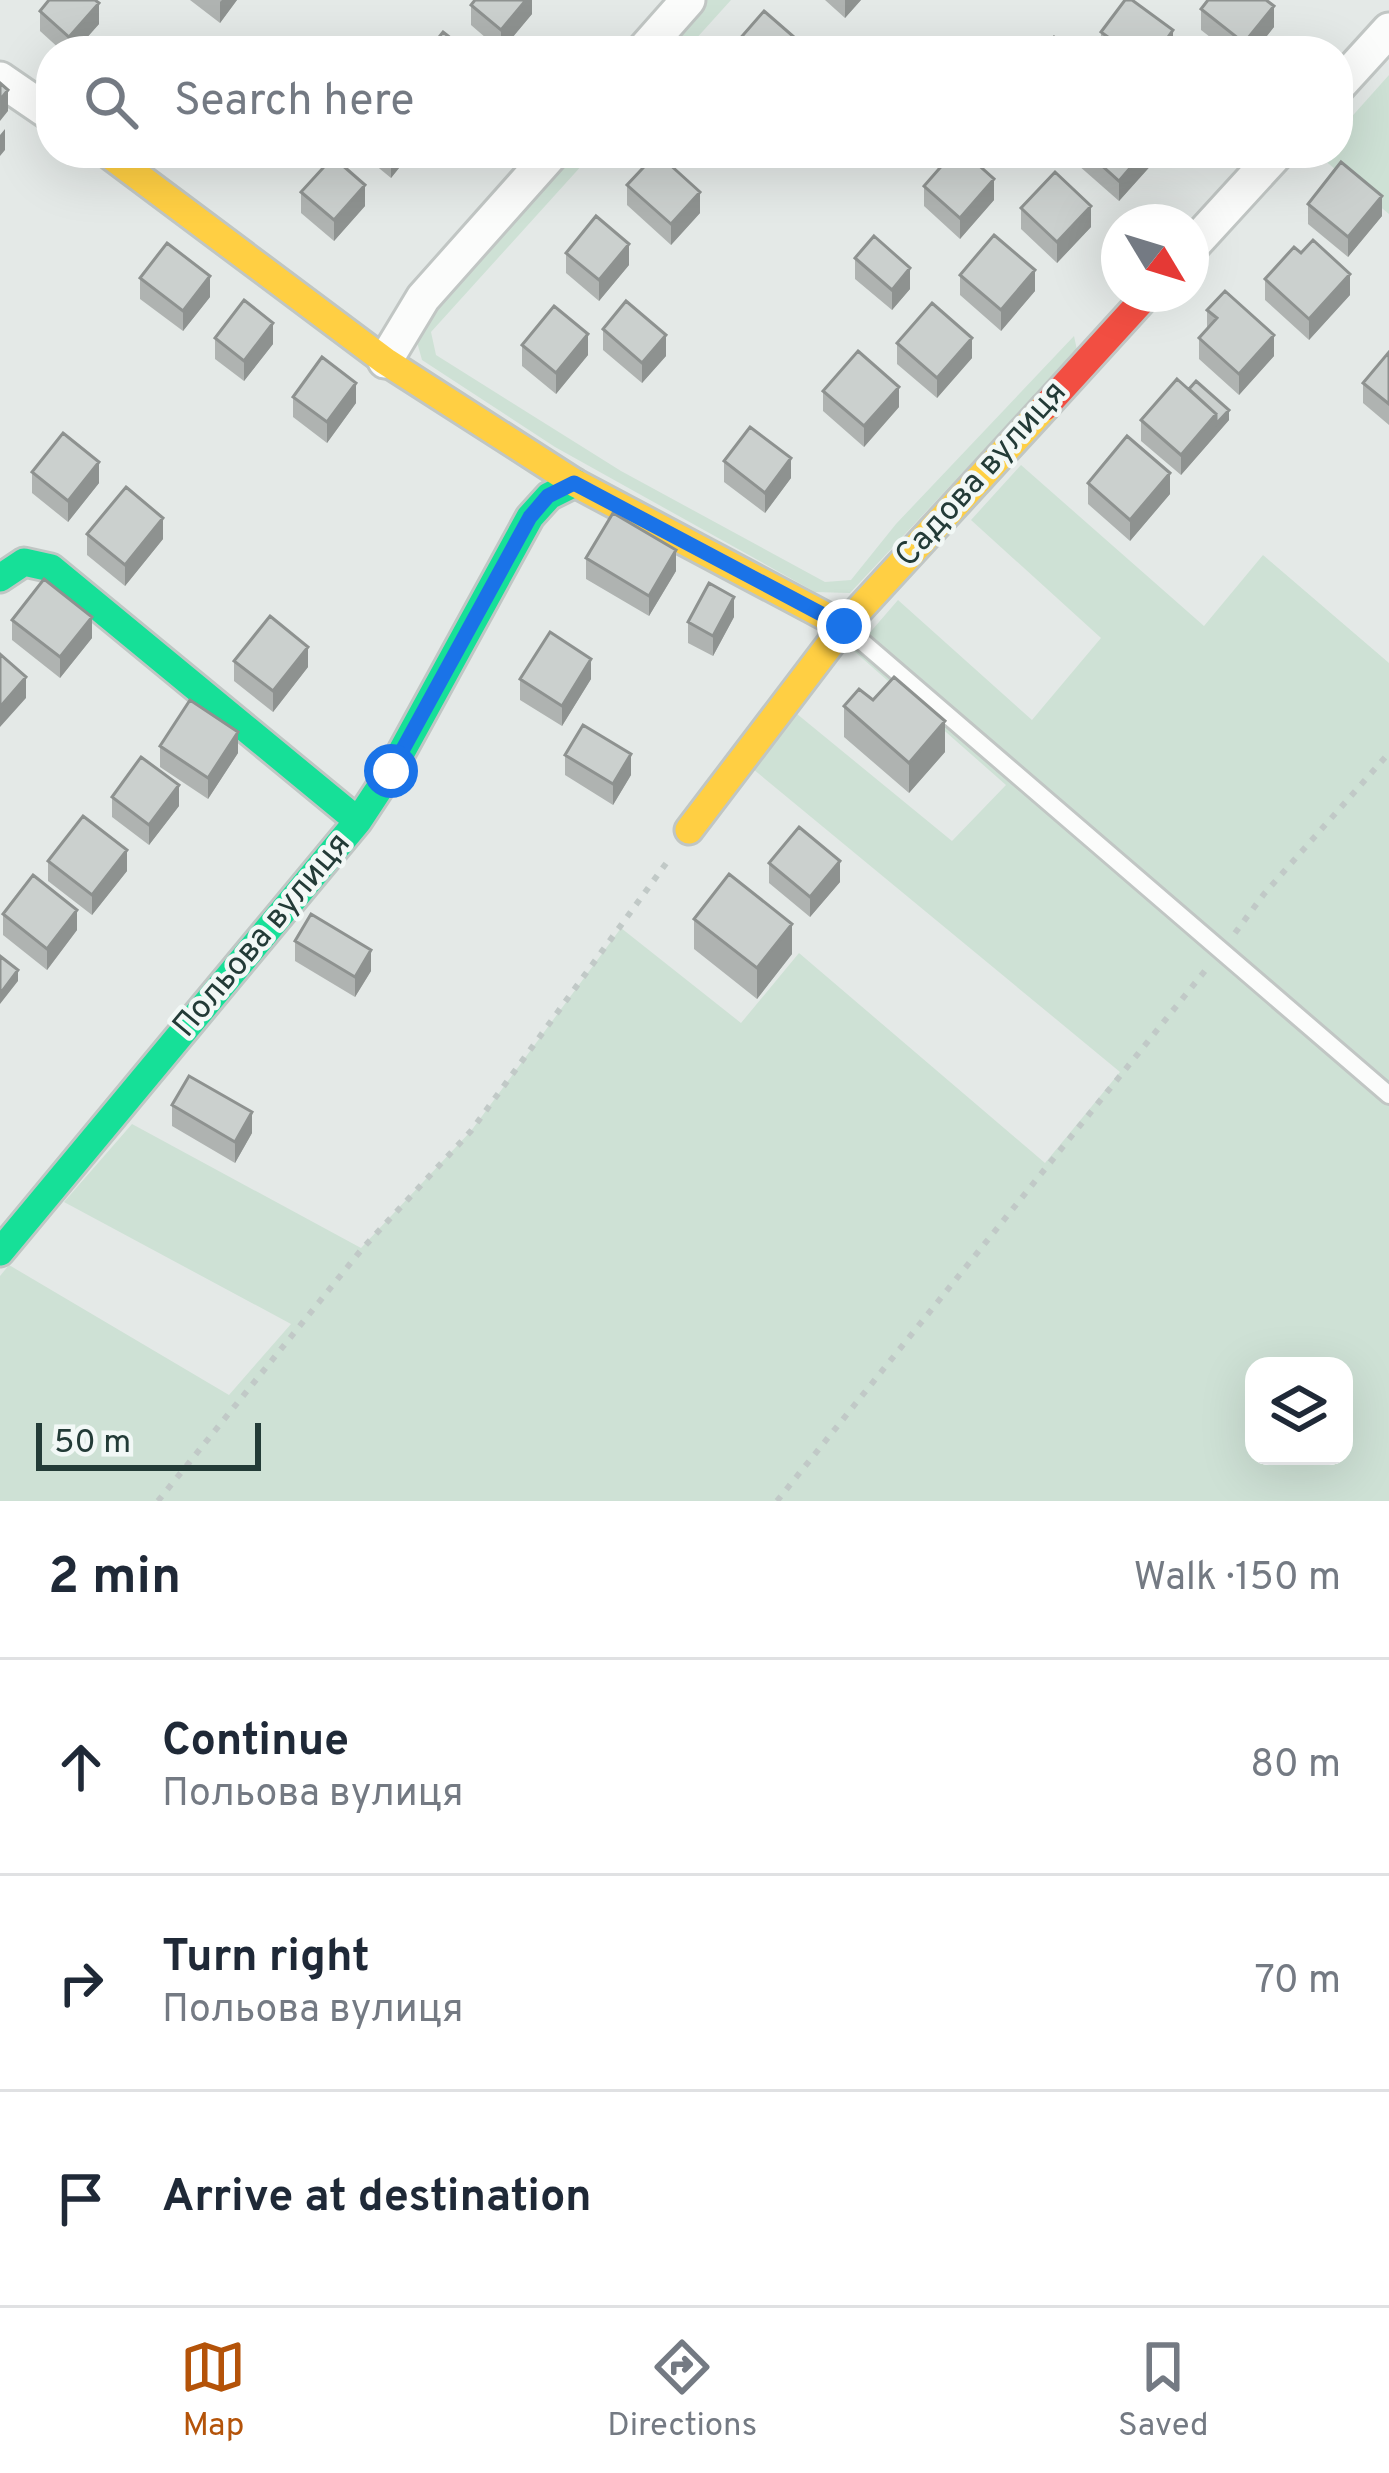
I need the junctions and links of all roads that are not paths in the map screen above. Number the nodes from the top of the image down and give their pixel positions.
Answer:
1 (688, 0) edge
2 (1389, 30) edge
3 (656, 36) edge
4 (1353, 70) edge
5 (0, 79) edge
6 (36, 104) edge
7 (127, 168) edge
8 (539, 168) edge
9 (1263, 168) edge
10 (1209, 227) edge
11 (1132, 312) edge
12 (385, 361) junction
13 (574, 483) junction
14 (0, 578) edge
15 (844, 626) junction
16 (358, 821) junction
17 (689, 830) road end
18 (1389, 1095) edge
19 (0, 1252) edge

1 - 3 street
2 - 4 street
5 - 6 street
7 - 12 street
8 - 12 street
9 - 10 street
11 - 15 street, Садова вулиця
12 - 13 street
13 - 15 street
13 - 16 street, Польова вулиця
14 - 16 street
15 - 17 street, Садова вулиця
15 - 18 lane
16 - 19 street, Польова вулиця

